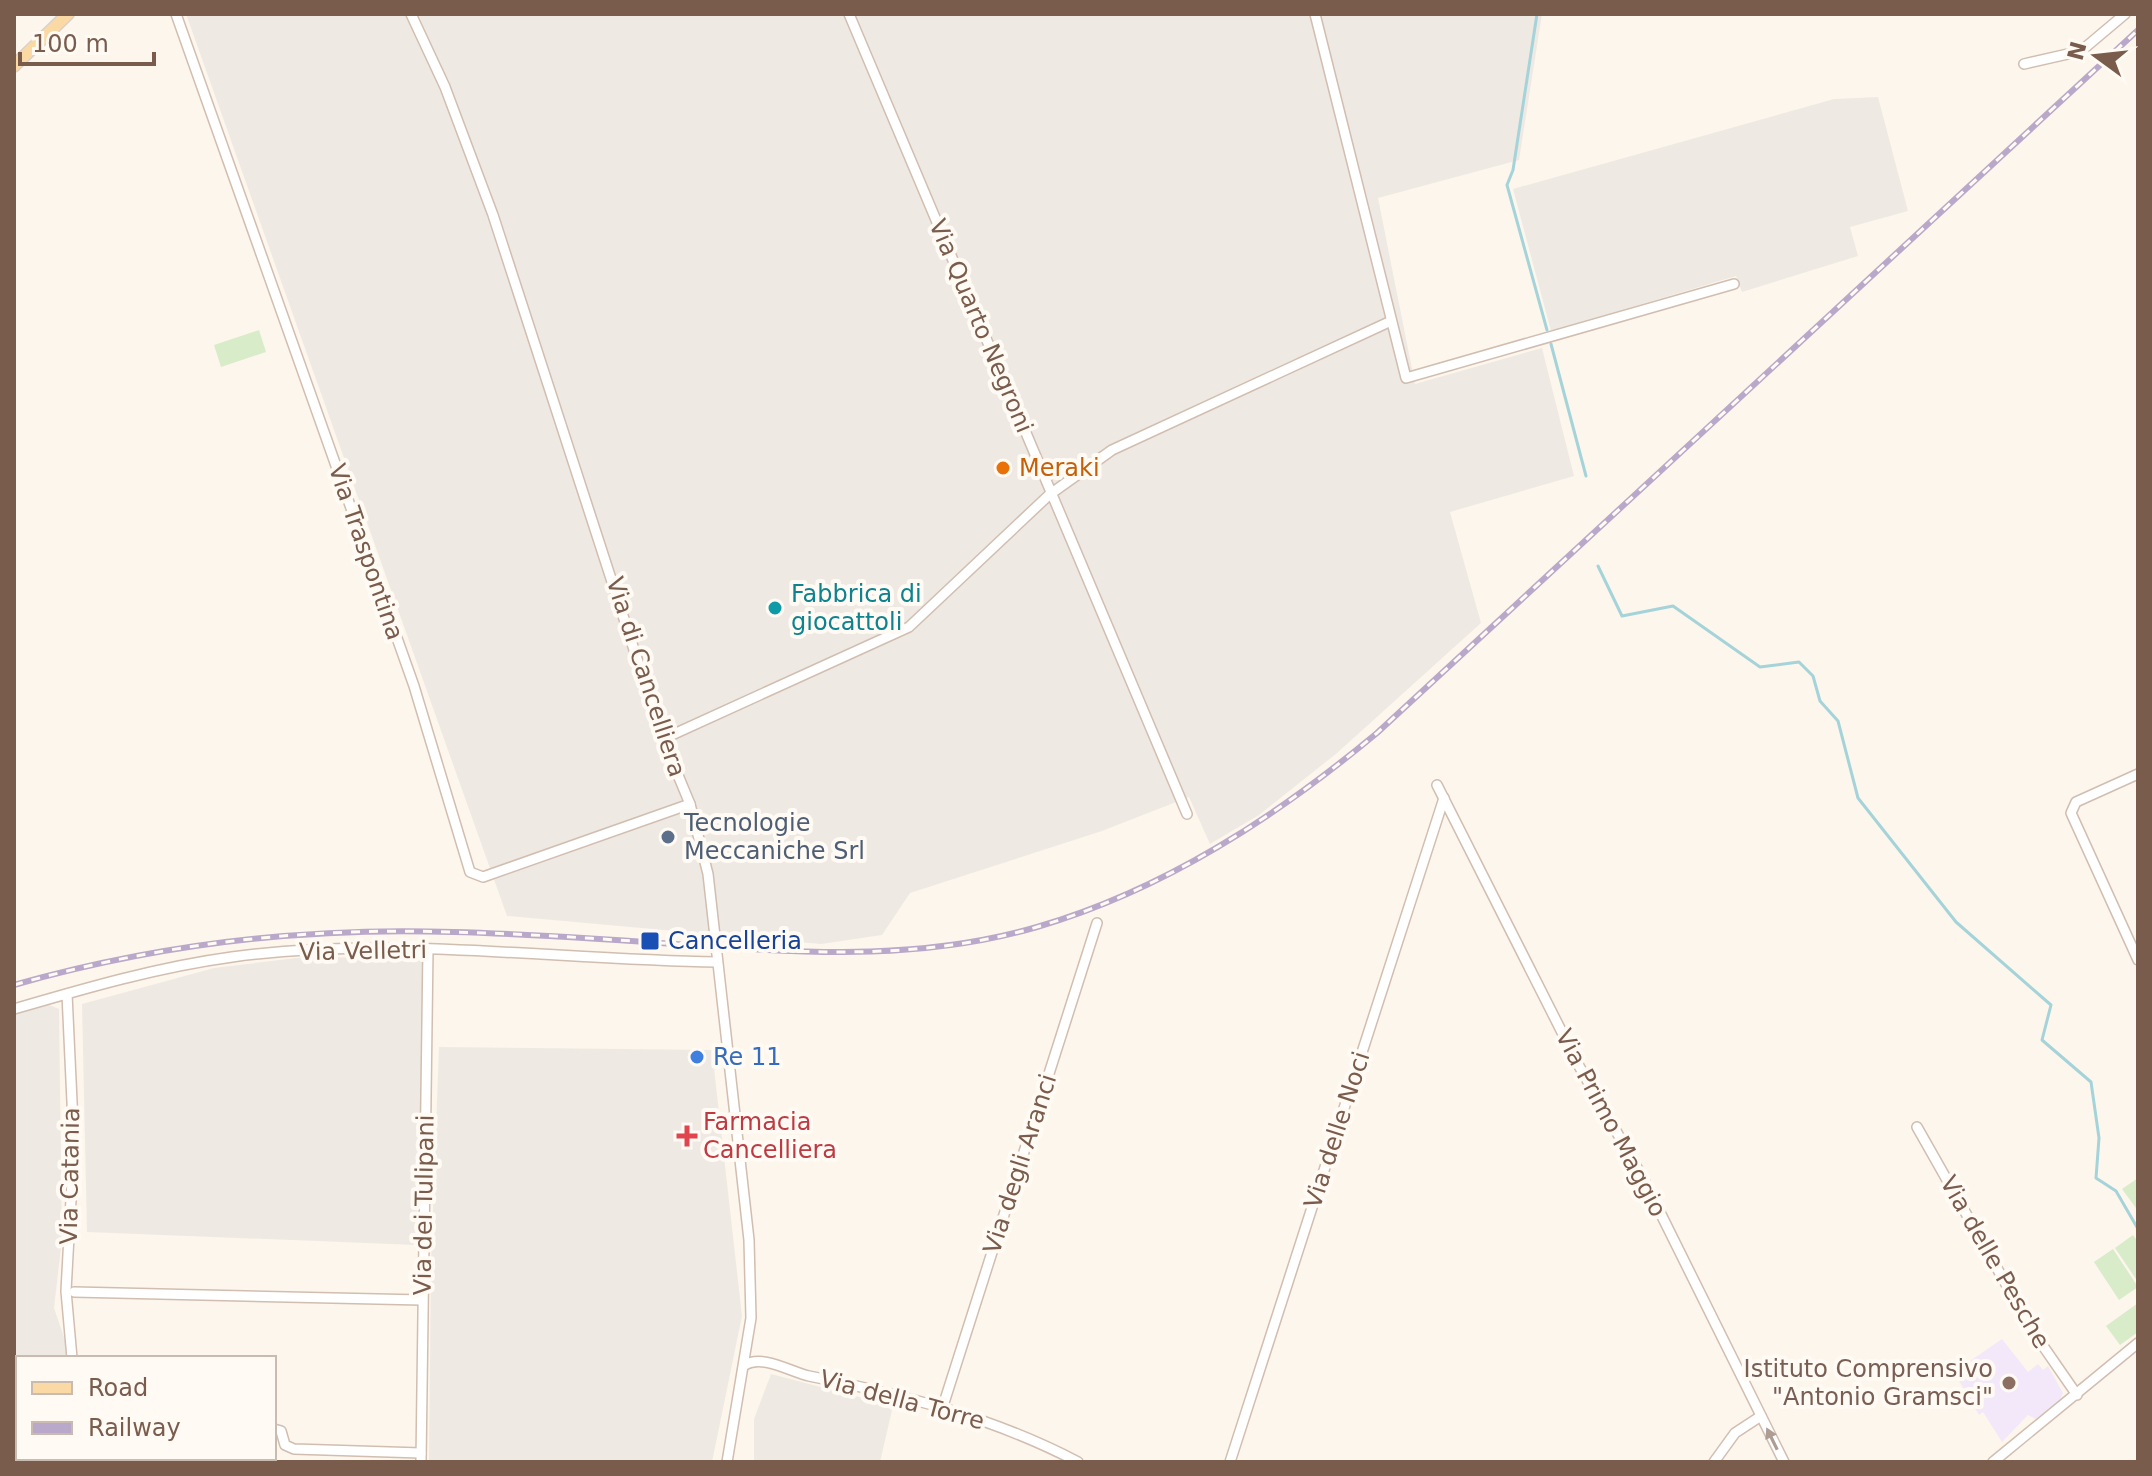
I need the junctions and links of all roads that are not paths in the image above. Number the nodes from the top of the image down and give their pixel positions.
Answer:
1 (68, 14) edge
2 (176, 14) edge
3 (411, 14) edge
4 (849, 14) edge
5 (1315, 14) edge
6 (2125, 14) edge
7 (2024, 64) dead end
8 (14, 66) edge
9 (1734, 284) dead end
10 (1389, 322) junction
11 (1049, 495) junction
12 (663, 739) junction
13 (2138, 774) edge
14 (1437, 785) dead end
15 (1444, 798) junction
16 (690, 804) junction
17 (1187, 814) dead end
18 (1097, 923) dead end
19 (428, 949) junction
20 (2138, 960) edge
21 (717, 962) junction
22 (67, 994) junction
23 (14, 1009) edge
24 (1917, 1127) dead end
25 (74, 1292) dead end
26 (422, 1300) junction
27 (750, 1335) junction
28 (2138, 1343) edge
29 (72, 1356) edge
30 (767, 1363) junction
31 (745, 1365) junction
32 (2077, 1395) junction
33 (943, 1406) junction
34 (1761, 1416) junction
35 (276, 1430) edge
36 (421, 1458) edge
37 (727, 1462) edge
38 (1078, 1462) edge
39 (1230, 1462) edge
40 (1714, 1462) edge
41 (1784, 1462) edge
42 (1993, 1462) edge

1 - 8 main road
2 - 16 street, Via Traspontina
3 - 12 street, Via di Cancelliera
4 - 11 street, Via Quarto Negroni
5 - 10 street
6 - 7 street
9 - 10 street
10 - 11 street
11 - 12 street
11 - 17 street, Via Quarto Negroni
12 - 16 street, Via di Cancelliera
13 - 20 street
14 - 15 street, Via Primo Maggio
15 - 34 street, Via Primo Maggio
15 - 39 street, Via delle Noci
16 - 21 street, Via di Cancelliera
18 - 33 street, Via degli Aranci
19 - 21 street, Via Velletri
19 - 22 street, Via Velletri
19 - 26 street, Via dei Tulipani
21 - 27 street, Via di Cancelliera
22 - 23 street, Via Velletri
22 - 29 street, Via Catania
24 - 32 street, Via delle Pesche
25 - 26 street
26 - 36 street, Via dei Tulipani
27 - 30 street
27 - 31 street, Via di Cancelliera
28 - 32 street
30 - 31 street, Via della Torre
30 - 33 street, Via della Torre
31 - 37 street, Via di Cancelliera
32 - 42 street
33 - 38 street, Via della Torre
34 - 40 street
41 -> 34 street, Via Primo Maggio
35 - 36 street

